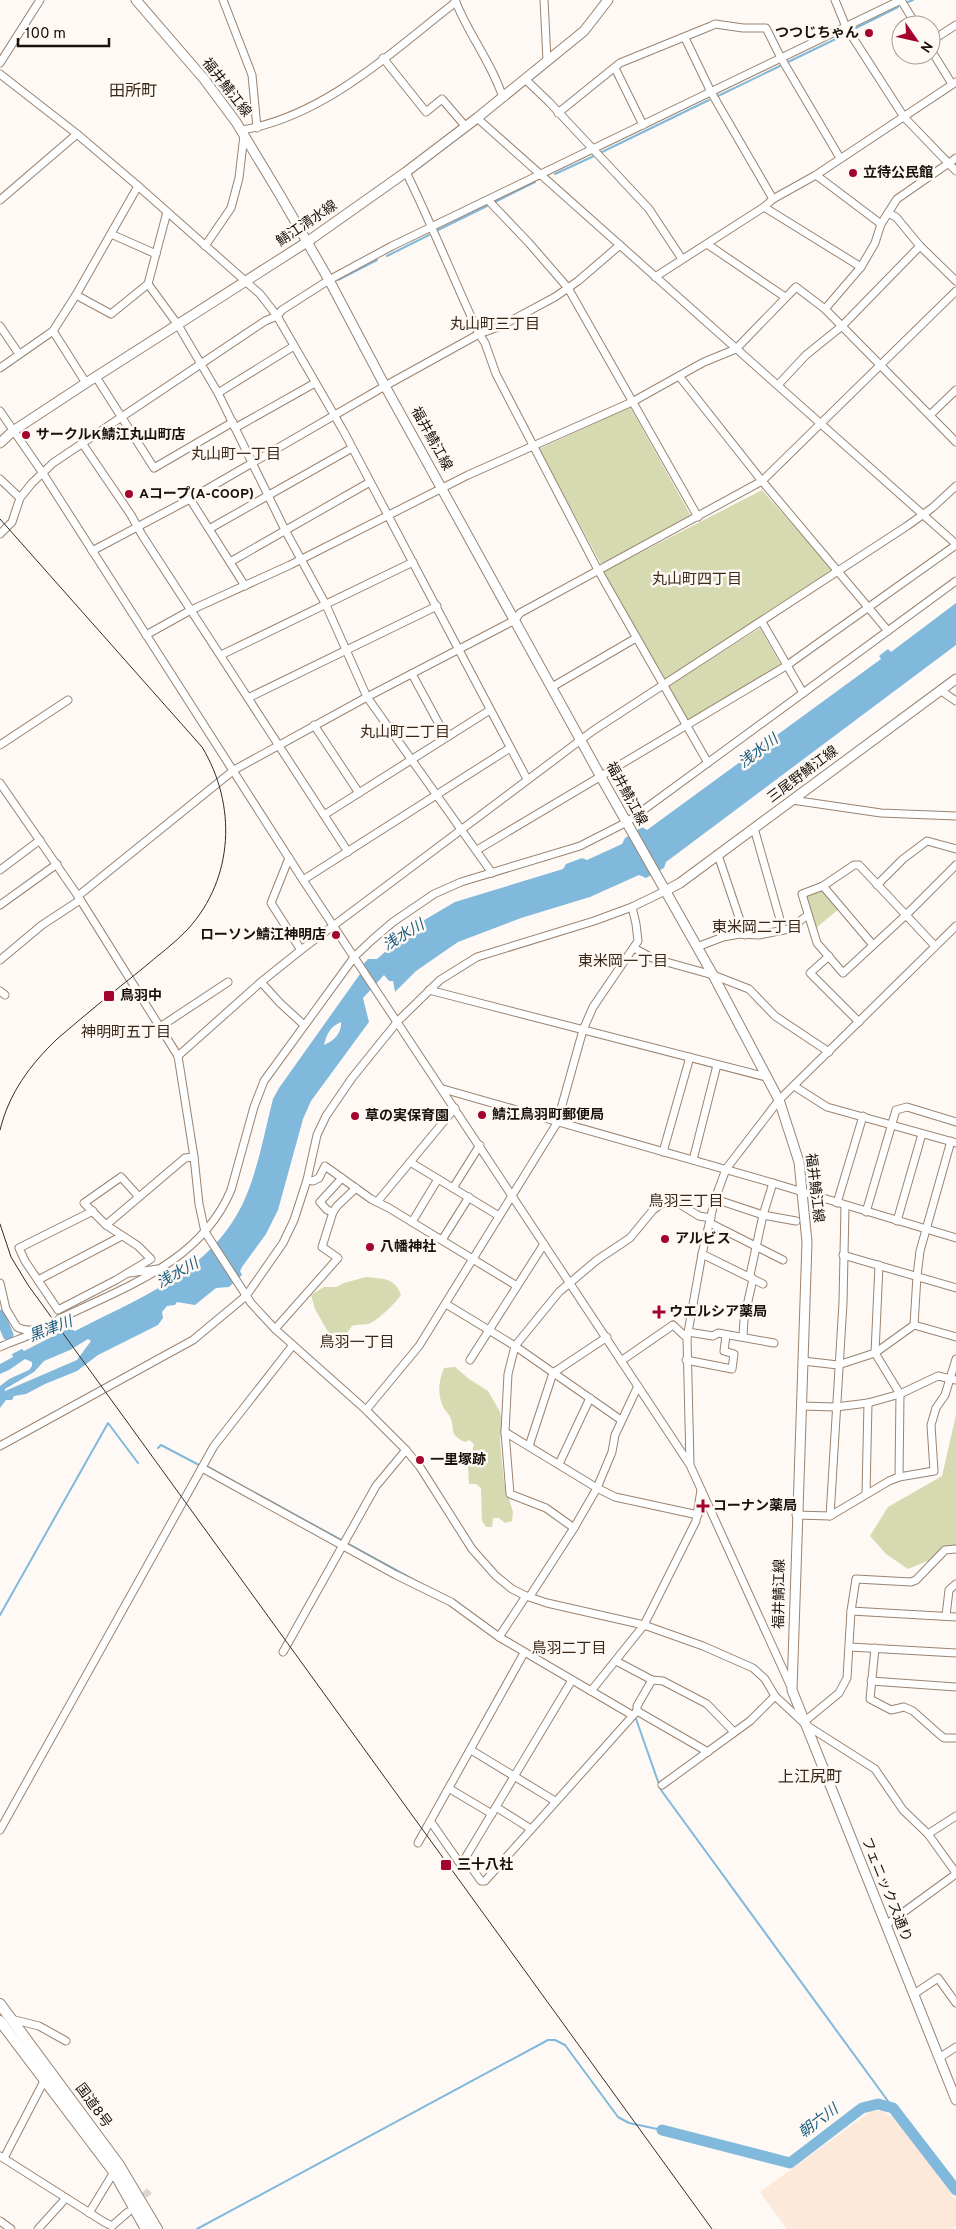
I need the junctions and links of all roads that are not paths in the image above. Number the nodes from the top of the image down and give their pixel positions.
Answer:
1 (40, 0) edge
2 (136, 0) edge
3 (224, 0) edge
4 (544, 0) edge
5 (608, 0) edge
6 (835, 0) edge
7 (901, 0) edge
8 (455, 1) edge
9 (910, 15) edge
10 (956, 25) edge
11 (846, 27) junction
12 (941, 35) edge
13 (685, 38) junction
14 (383, 58) junction
15 (781, 58) junction
16 (546, 60) junction
17 (0, 63) edge
18 (941, 64) edge
19 (615, 68) junction
20 (0, 74) edge
21 (524, 79) junction
22 (954, 83) edge
23 (711, 92) junction
24 (503, 98) junction
25 (558, 113) junction
26 (904, 117) junction
27 (477, 118) junction
28 (643, 125) junction
29 (466, 127) junction
30 (257, 128) junction
31 (243, 132) junction
32 (77, 134) junction
33 (594, 149) junction
34 (840, 158) junction
35 (956, 158) edge
36 (948, 163) junction
37 (956, 171) edge
38 (406, 172) junction
39 (541, 175) junction
40 (816, 175) junction
41 (138, 186) junction
42 (773, 199) junction
43 (0, 200) edge
44 (488, 200) junction
45 (764, 207) junction
46 (167, 212) junction
47 (888, 213) junction
48 (881, 224) junction
49 (432, 227) junction
50 (110, 234) junction
51 (307, 242) junction
52 (707, 244) junction
53 (620, 245) junction
54 (205, 246) junction
55 (920, 246) junction
56 (156, 254) junction
57 (682, 260) junction
58 (861, 267) junction
59 (655, 277) junction
60 (329, 280) junction
61 (956, 281) edge
62 (244, 282) junction
63 (148, 284) junction
64 (568, 288) junction
65 (956, 291) edge
66 (76, 295) junction
67 (785, 297) junction
68 (825, 309) junction
69 (277, 316) junction
70 (178, 325) junction
71 (0, 326) edge
72 (842, 326) junction
73 (53, 331) junction
74 (479, 334) junction
75 (294, 346) junction
76 (736, 349) junction
77 (20, 354) junction
78 (201, 363) junction
79 (880, 366) junction
80 (0, 368) edge
81 (678, 376) junction
82 (96, 377) junction
83 (86, 383) junction
84 (315, 383) junction
85 (778, 385) junction
86 (385, 386) junction
87 (956, 390) edge
88 (218, 392) junction
89 (632, 402) junction
90 (0, 410) edge
91 (334, 414) junction
92 (930, 415) junction
93 (122, 416) junction
94 (822, 424) junction
95 (234, 425) junction
96 (13, 431) junction
97 (956, 442) edge
98 (0, 443) edge
99 (82, 443) junction
100 (533, 445) junction
101 (352, 448) junction
102 (253, 463) junction
103 (42, 472) junction
104 (0, 481) edge
105 (762, 481) junction
106 (370, 482) junction
107 (956, 486) edge
108 (443, 488) junction
109 (267, 495) junction
110 (20, 498) junction
111 (190, 499) junction
112 (923, 515) junction
113 (388, 516) junction
114 (698, 517) junction
115 (137, 526) junction
116 (208, 530) junction
117 (285, 530) junction
118 (0, 534) edge
119 (956, 544) edge
120 (92, 551) junction
121 (302, 559) junction
122 (230, 562) junction
123 (414, 562) junction
124 (598, 570) junction
125 (838, 571) junction
126 (956, 581) edge
127 (245, 586) junction
128 (326, 605) junction
129 (437, 606) junction
130 (868, 606) junction
131 (191, 610) junction
132 (515, 620) junction
133 (762, 622) junction
134 (888, 631) junction
135 (146, 635) junction
136 (636, 638) junction
137 (346, 650) junction
138 (459, 650) junction
139 (221, 655) junction
140 (786, 666) junction
141 (412, 674) junction
142 (956, 678) edge
143 (663, 686) junction
144 (552, 687) junction
145 (940, 690) junction
146 (803, 693) junction
147 (367, 697) junction
148 (248, 698) junction
149 (68, 700) dead end
150 (956, 701) edge
151 (490, 710) junction
152 (314, 726) junction
153 (686, 726) junction
154 (446, 737) junction
155 (581, 739) junction
156 (0, 745) edge
157 (277, 745) junction
158 (510, 748) junction
159 (411, 760) junction
160 (708, 763) junction
161 (234, 770) junction
162 (600, 777) junction
163 (527, 779) junction
164 (0, 783) edge
165 (359, 793) junction
166 (436, 796) junction
167 (792, 800) junction
168 (324, 816) junction
169 (956, 816) edge
170 (627, 822) junction
171 (754, 828) junction
172 (462, 830) junction
173 (40, 840) junction
174 (956, 849) edge
175 (477, 850) junction
176 (348, 852) junction
177 (718, 855) junction
178 (289, 858) junction
179 (57, 864) junction
180 (956, 865) edge
181 (0, 870) edge
182 (492, 873) junction
183 (303, 880) junction
184 (877, 885) junction
185 (663, 886) junction
186 (823, 886) junction
187 (79, 898) junction
188 (0, 906) edge
189 (632, 907) junction
190 (808, 915) junction
191 (906, 915) junction
192 (334, 926) junction
193 (956, 926) edge
194 (783, 930) junction
195 (745, 935) junction
196 (874, 945) junction
197 (935, 946) junction
198 (634, 948) junction
199 (698, 948) junction
200 (301, 950) junction
201 (355, 956) junction
202 (829, 956) junction
203 (0, 960) edge
204 (713, 975) junction
205 (228, 982) dead end
206 (261, 982) junction
207 (429, 990) junction
208 (396, 1018) junction
209 (859, 1022) junction
210 (304, 1025) junction
211 (160, 1027) junction
212 (583, 1030) junction
213 (829, 1052) junction
214 (178, 1056) junction
215 (690, 1057) junction
216 (717, 1064) junction
217 (766, 1077) junction
218 (794, 1086) junction
219 (443, 1089) junction
220 (779, 1100) junction
221 (455, 1108) junction
222 (863, 1116) junction
223 (558, 1122) junction
224 (956, 1122) edge
225 (892, 1125) junction
226 (922, 1134) junction
227 (954, 1142) edge
228 (480, 1145) junction
229 (663, 1152) junction
230 (194, 1157) junction
231 (693, 1160) junction
232 (410, 1162) junction
233 (726, 1169) junction
234 (342, 1178) junction
235 (438, 1179) junction
236 (307, 1180) junction
237 (773, 1183) junction
238 (356, 1188) junction
239 (454, 1188) junction
240 (802, 1191) junction
241 (513, 1195) junction
242 (139, 1197) junction
243 (468, 1197) junction
244 (715, 1199) junction
245 (376, 1202) junction
246 (837, 1203) junction
247 (845, 1206) junction
248 (93, 1211) junction
249 (333, 1212) junction
250 (866, 1212) junction
251 (763, 1214) junction
252 (499, 1216) junction
253 (710, 1220) junction
254 (796, 1221) dead end
255 (897, 1221) junction
256 (412, 1222) junction
257 (106, 1225) junction
258 (927, 1229) junction
259 (205, 1232) junction
260 (122, 1236) junction
261 (956, 1238) edge
262 (442, 1240) junction
263 (544, 1244) junction
264 (755, 1247) junction
265 (702, 1254) junction
266 (843, 1255) junction
267 (473, 1259) junction
268 (783, 1260) dead end
269 (879, 1265) junction
270 (161, 1269) junction
271 (128, 1273) junction
272 (917, 1276) junction
273 (753, 1279) junction
274 (38, 1280) junction
275 (570, 1282) junction
276 (0, 1283) edge
277 (763, 1284) dead end
278 (517, 1286) junction
279 (956, 1288) edge
280 (246, 1296) junction
281 (446, 1304) junction
282 (59, 1320) dead end
283 (50, 1325) dead end
284 (914, 1325) junction
285 (276, 1329) junction
286 (39, 1330) junction
287 (489, 1330) junction
288 (687, 1335) junction
289 (726, 1335) junction
290 (743, 1336) junction
291 (607, 1337) junction
292 (956, 1337) edge
293 (774, 1343) dead end
294 (293, 1345) junction
295 (515, 1346) junction
296 (0, 1347) edge
297 (876, 1353) junction
298 (956, 1358) edge
299 (470, 1360) dead end
300 (686, 1360) junction
301 (622, 1361) junction
302 (803, 1361) junction
303 (838, 1365) junction
304 (553, 1373) junction
305 (953, 1379) edge
306 (638, 1386) junction
307 (900, 1394) junction
308 (590, 1398) junction
309 (868, 1403) junction
310 (801, 1406) junction
311 (836, 1407) junction
312 (366, 1410) junction
313 (621, 1420) junction
314 (505, 1432) junction
315 (0, 1446) edge
316 (529, 1446) junction
317 (406, 1450) junction
318 (559, 1464) junction
319 (690, 1465) junction
320 (202, 1468) junction
321 (899, 1477) junction
322 (597, 1488) junction
323 (701, 1488) junction
324 (866, 1494) junction
325 (698, 1515) junction
326 (796, 1515) junction
327 (830, 1516) junction
328 (574, 1528) junction
329 (343, 1544) junction
330 (956, 1549) edge
331 (956, 1584) edge
332 (528, 1596) junction
333 (851, 1611) junction
334 (946, 1616) junction
335 (956, 1617) edge
336 (644, 1625) junction
337 (499, 1638) junction
338 (850, 1647) junction
339 (875, 1648) junction
340 (283, 1652) dead end
341 (524, 1653) junction
342 (956, 1653) edge
343 (616, 1661) junction
344 (572, 1680) junction
345 (652, 1680) junction
346 (871, 1681) junction
347 (956, 1687) edge
348 (792, 1690) junction
349 (592, 1691) junction
350 (775, 1696) junction
351 (634, 1713) junction
352 (805, 1723) junction
353 (734, 1732) junction
354 (956, 1738) edge
355 (471, 1750) junction
356 (708, 1752) junction
357 (515, 1776) junction
358 (662, 1785) dead end
359 (450, 1789) junction
360 (555, 1801) junction
361 (494, 1810) junction
362 (956, 1816) edge
363 (431, 1822) junction
364 (531, 1829) junction
365 (0, 1830) edge
366 (928, 1834) junction
367 (418, 1843) dead end
368 (464, 1861) junction
369 (956, 1873) edge
370 (886, 1926) junction
371 (914, 1994) junction
372 (956, 2003) edge
373 (0, 2004) edge
374 (0, 2017) edge
375 (12, 2019) junction
376 (0, 2021) edge
377 (66, 2041) dead end
378 (956, 2047) edge
379 (939, 2058) junction
380 (44, 2081) junction
381 (956, 2100) edge
382 (2, 2157) edge
383 (114, 2172) junction
384 (66, 2198) junction
385 (128, 2212) dead end
386 (89, 2213) junction
387 (0, 2221) edge
388 (11, 2229) edge
389 (38, 2229) edge
390 (146, 2229) edge
391 (157, 2229) edge

1 - 17 street
2 - 31 main road, 福井鯖江線
3 - 30 street
4 - 16 street
5 - 16 main road, 鯖江清水線
6 - 11 street
7 - 9 street
7 - 11 street
8 - 14 street
8 - 24 street
10 - 12 street
11 - 15 street
11 - 26 street
13 - 15 street
13 - 19 street
13 - 23 street
14 - 29 street
14 - 30 street
15 - 23 street
15 - 34 street
16 - 21 main road, 鯖江清水線
18 - 22 street
19 - 25 street
19 - 28 street
20 - 32 street
21 - 24 main road, 鯖江清水線
21 - 25 street
22 - 26 street
23 - 28 street
23 - 42 street
24 - 27 main road, 鯖江清水線
25 - 33 street
26 - 34 street
26 - 36 street
27 - 29 main road, 鯖江清水線
27 - 39 street
28 - 33 street
29 - 38 main road, 鯖江清水線
30 - 31 street
31 - 51 main road, 福井鯖江線
31 - 54 street
32 - 41 street
32 - 43 street
33 - 39 street
33 - 57 street
34 - 40 street
35 - 36 street
36 - 37 street
36 - 47 street
38 - 49 street
38 - 51 main road, 鯖江清水線
39 - 44 street
39 - 53 street
40 - 42 street
40 - 48 street
41 - 46 street
41 - 50 street
42 - 45 street
44 - 49 street
44 - 64 street
45 - 52 street
45 - 58 street
46 - 54 street
46 - 56 street
47 - 48 street
47 - 55 street
48 - 58 street
49 - 60 street
49 - 74 street
50 - 56 street
50 - 66 street
51 - 60 main road, 福井鯖江線
51 - 62 main road, 鯖江清水線
52 - 57 street
52 - 67 street
53 - 59 street
53 - 64 street
54 - 62 street
55 - 61 street
55 - 72 street
56 - 63 street
57 - 59 street
58 - 68 street
59 - 76 street
60 - 69 street
60 - 86 main road, 福井鯖江線
62 - 69 street
62 - 70 main road, 鯖江清水線
63 - 66 street
63 - 70 street
64 - 74 street
64 - 89 street
65 - 79 street
66 - 73 street
67 - 68 street
67 - 76 street
68 - 72 street
69 - 75 street
69 - 78 street
70 - 78 street
70 - 82 main road, 鯖江清水線
71 - 77 street
72 - 79 street
72 - 85 street
73 - 77 street
73 - 83 street
74 - 86 street
74 - 100 street
75 - 84 street
75 - 88 street
76 - 81 street
76 - 85 street
77 - 80 street
78 - 88 street
78 - 93 street
79 - 92 street
79 - 94 street
81 - 89 street
81 - 105 street
82 - 83 main road, 鯖江清水線
82 - 93 street
83 - 96 main road, 鯖江清水線
84 - 91 street
84 - 95 street
85 - 94 street
86 - 91 street
86 - 108 main road, 福井鯖江線
87 - 92 street
88 - 95 street
89 - 100 street
89 - 114 street
90 - 96 street
91 - 101 street
91 - 102 street
92 - 97 street
93 - 95 street
93 - 99 street
94 - 105 street
94 - 112 street
95 - 102 street
96 - 98 main road, 鯖江清水線
96 - 103 street
99 - 103 street
99 - 115 street
100 - 108 street
100 - 124 street
101 - 106 street
101 - 109 street
102 - 109 street
102 - 111 street
103 - 110 street
103 - 120 street
104 - 110 street
105 - 114 street
105 - 125 street
106 - 113 street
106 - 117 street
107 - 112 street
108 - 113 street
108 - 132 main road, 福井鯖江線
109 - 116 street
109 - 117 street
110 - 118 street
111 - 115 street
111 - 116 street
112 - 119 street
112 - 125 street
113 - 121 street
113 - 123 street
114 - 124 street
115 - 120 street
115 - 131 street
116 - 122 street
117 - 121 street
117 - 122 street
119 - 130 street
120 - 135 street
121 - 127 street
121 - 128 street
122 - 127 street
123 - 128 street
123 - 129 street
124 - 132 street
124 - 136 street
125 - 130 street
125 - 133 street
126 - 134 street
127 - 131 street
128 - 137 street
128 - 139 street
129 - 137 street
129 - 138 street
130 - 134 street
130 - 140 street
131 - 135 street
131 - 139 street
132 - 138 street
132 - 144 main road, 福井鯖江線
133 - 140 street
133 - 143 street
134 - 146 street
135 - 161 street
136 - 143 street
136 - 144 street
137 - 147 street
137 - 148 street
138 - 141 street
138 - 151 street
139 - 148 street
140 - 146 street
140 - 153 street
141 - 147 street
141 - 154 street
142 - 145 main road, 三尾野鯖江線
143 - 153 street
143 - 155 street
144 - 155 main road, 福井鯖江線
145 - 150 street
145 - 167 main road, 三尾野鯖江線
146 - 160 street
147 - 152 street
147 - 159 street
148 - 157 street
149 - 156 street
151 - 154 street
151 - 158 street
152 - 157 street
152 - 165 street
153 - 160 street
153 - 162 street
154 - 159 street
155 - 162 main road, 福井鯖江線
155 - 163 street
157 - 161 street
157 - 168 street
158 - 163 street
158 - 166 street
159 - 165 street
159 - 166 street
160 - 170 street
161 - 178 street
161 - 187 street
162 - 170 main road, 福井鯖江線
162 - 175 street
163 - 172 street
164 - 173 street
165 - 168 street
166 - 172 street
166 - 176 street
167 - 169 street
167 - 171 main road, 三尾野鯖江線
168 - 176 street
170 - 182 street
170 - 185 main road, 福井鯖江線
171 - 177 main road, 三尾野鯖江線
171 - 194 street
172 - 175 street
172 - 192 street
173 - 179 street
173 - 181 street
174 - 184 street
175 - 182 street
176 - 183 street
177 - 185 main road, 三尾野鯖江線
177 - 195 street
178 - 183 street
178 - 200 street
179 - 187 street
179 - 188 street
180 - 191 street
182 - 201 street
183 - 192 street
184 - 186 street
184 - 191 street
185 - 189 street
185 - 199 main road, 福井鯖江線
186 - 190 street
186 - 196 street
187 - 203 street
187 - 211 street
189 - 198 street
189 - 207 street
190 - 194 street
190 - 202 street
191 - 196 street
191 - 197 street
192 - 200 street
192 - 201 street
193 - 197 street
194 - 195 street
195 - 199 street
196 - 202 street
197 - 209 street
198 - 204 street
198 - 212 street
199 - 204 main road, 福井鯖江線
200 - 206 street
201 - 208 street
201 - 210 street
202 - 209 street
204 - 213 street
204 - 217 main road, 福井鯖江線
205 - 211 street
206 - 210 street
206 - 214 street
207 - 208 street
207 - 212 street
208 - 219 street
208 - 236 street
209 - 213 street
210 - 259 street
211 - 214 street
212 - 215 street
212 - 223 street
213 - 218 street
214 - 230 street
215 - 216 street
215 - 229 street
216 - 217 street
216 - 231 street
217 - 220 main road, 福井鯖江線
218 - 220 street
218 - 222 street
219 - 221 street
219 - 223 street
220 - 233 street
220 - 240 main road, 福井鯖江線
221 - 228 street
221 - 232 street
222 - 225 street
222 - 246 street
223 - 229 street
223 - 241 street
224 - 225 street
225 - 226 street
225 - 250 street
226 - 227 street
226 - 255 street
227 - 258 street
228 - 239 street
228 - 241 street
229 - 231 street
230 - 242 street
230 - 259 street
231 - 233 street
232 - 235 street
232 - 245 street
233 - 237 street
233 - 244 street
234 - 236 street
234 - 238 street
234 - 249 street
235 - 239 street
235 - 256 street
236 - 280 street
237 - 240 street
237 - 251 street
238 - 245 street
238 - 249 street
239 - 243 street
240 - 246 street
240 - 302 main road, 福井鯖江線
241 - 252 street
241 - 263 street
242 - 248 street
242 - 257 street
243 - 252 street
243 - 262 street
244 - 251 street
244 - 253 street
245 - 256 street
246 - 247 street
247 - 250 street
247 - 266 street
248 - 257 street
248 - 274 street
249 - 285 street
250 - 255 street
251 - 254 street
251 - 264 street
252 - 267 street
253 - 264 street
253 - 265 street
253 - 275 street
255 - 258 street
256 - 262 street
257 - 260 street
258 - 261 street
258 - 272 street
259 - 270 street
259 - 280 street
260 - 271 street
260 - 274 street
262 - 267 street
263 - 275 street
263 - 278 street
264 - 268 street
264 - 273 street
265 - 273 street
265 - 288 street
266 - 269 street
266 - 303 street
267 - 278 street
267 - 281 street
269 - 272 street
269 - 297 street
270 - 271 street
270 - 282 street
271 - 274 street
272 - 279 street
272 - 284 street
273 - 277 street
273 - 290 street
275 - 291 street
275 - 295 street
276 - 286 street
278 - 287 street
280 - 285 street
280 - 315 street
281 - 287 street
281 - 312 street
283 - 286 street
284 - 292 street
284 - 297 street
285 - 294 street
286 - 296 street
287 - 295 street
287 - 299 street
288 - 289 street
288 - 300 street
288 - 301 street
289 - 290 street
289 - 300 street
290 - 293 street
291 - 301 street
291 - 304 street
294 - 312 street
294 - 320 street
295 - 304 street
295 - 314 street
297 - 303 street
297 - 307 street
298 - 305 street
300 - 319 street
301 - 306 street
302 - 303 street
302 - 310 main road, 福井鯖江線
303 - 311 street
304 - 308 street
304 - 316 street
305 - 307 street
305 - 321 street
306 - 313 street
306 - 319 street
307 - 309 street
307 - 321 street
308 - 313 street
308 - 318 street
309 - 311 street
309 - 324 street
310 - 311 street
310 - 326 main road, 福井鯖江線
311 - 327 street
312 - 317 street
313 - 322 street
314 - 316 street
314 - 328 street
316 - 318 street
317 - 329 street
317 - 332 street
318 - 322 street
319 - 323 street
320 - 329 street
320 - 365 street
321 - 324 street
322 - 325 street
322 - 328 street
323 - 325 street
323 - 348 street
324 - 327 street
325 - 336 street
326 - 327 street
326 - 348 main road, 福井鯖江線
328 - 332 street
329 - 337 street
329 - 340 street
330 - 333 street
331 - 334 street
332 - 336 street
332 - 337 street
333 - 334 street
333 - 338 street
334 - 335 street
336 - 343 street
336 - 350 street
337 - 341 street
338 - 339 street
338 - 352 street
339 - 342 street
339 - 346 street
341 - 344 street
341 - 355 street
343 - 345 street
343 - 349 street
344 - 349 street
344 - 357 street
345 - 351 street
345 - 353 street
346 - 347 street
346 - 354 street
348 - 352 main road, フェニックス通り
349 - 351 street
350 - 352 street
350 - 353 street
351 - 356 street
351 - 360 street
352 - 366 street
352 - 370 main road, フェニックス通り
353 - 356 street
355 - 357 street
355 - 359 street
356 - 358 street
357 - 360 street
357 - 361 street
359 - 361 street
359 - 363 street
360 - 364 street
361 - 364 street
361 - 368 street
362 - 366 street
363 - 367 street
363 - 368 street
364 - 368 street
366 - 369 street
369 - 370 street
370 - 371 main road, フェニックス通り
371 - 372 street
371 - 379 main road, フェニックス通り
373 - 375 highway, 国道8号
374 - 375 street
375 - 377 street
375 - 391 highway, 国道8号
376 - 380 highway, 国道8号
378 - 379 street
379 - 381 main road, フェニックス通り
380 - 382 street
380 - 383 highway, 国道8号
382 - 384 street
383 - 386 street
383 - 390 highway, 国道8号
384 - 386 street
384 - 389 street
385 - 386 street
387 - 388 street

